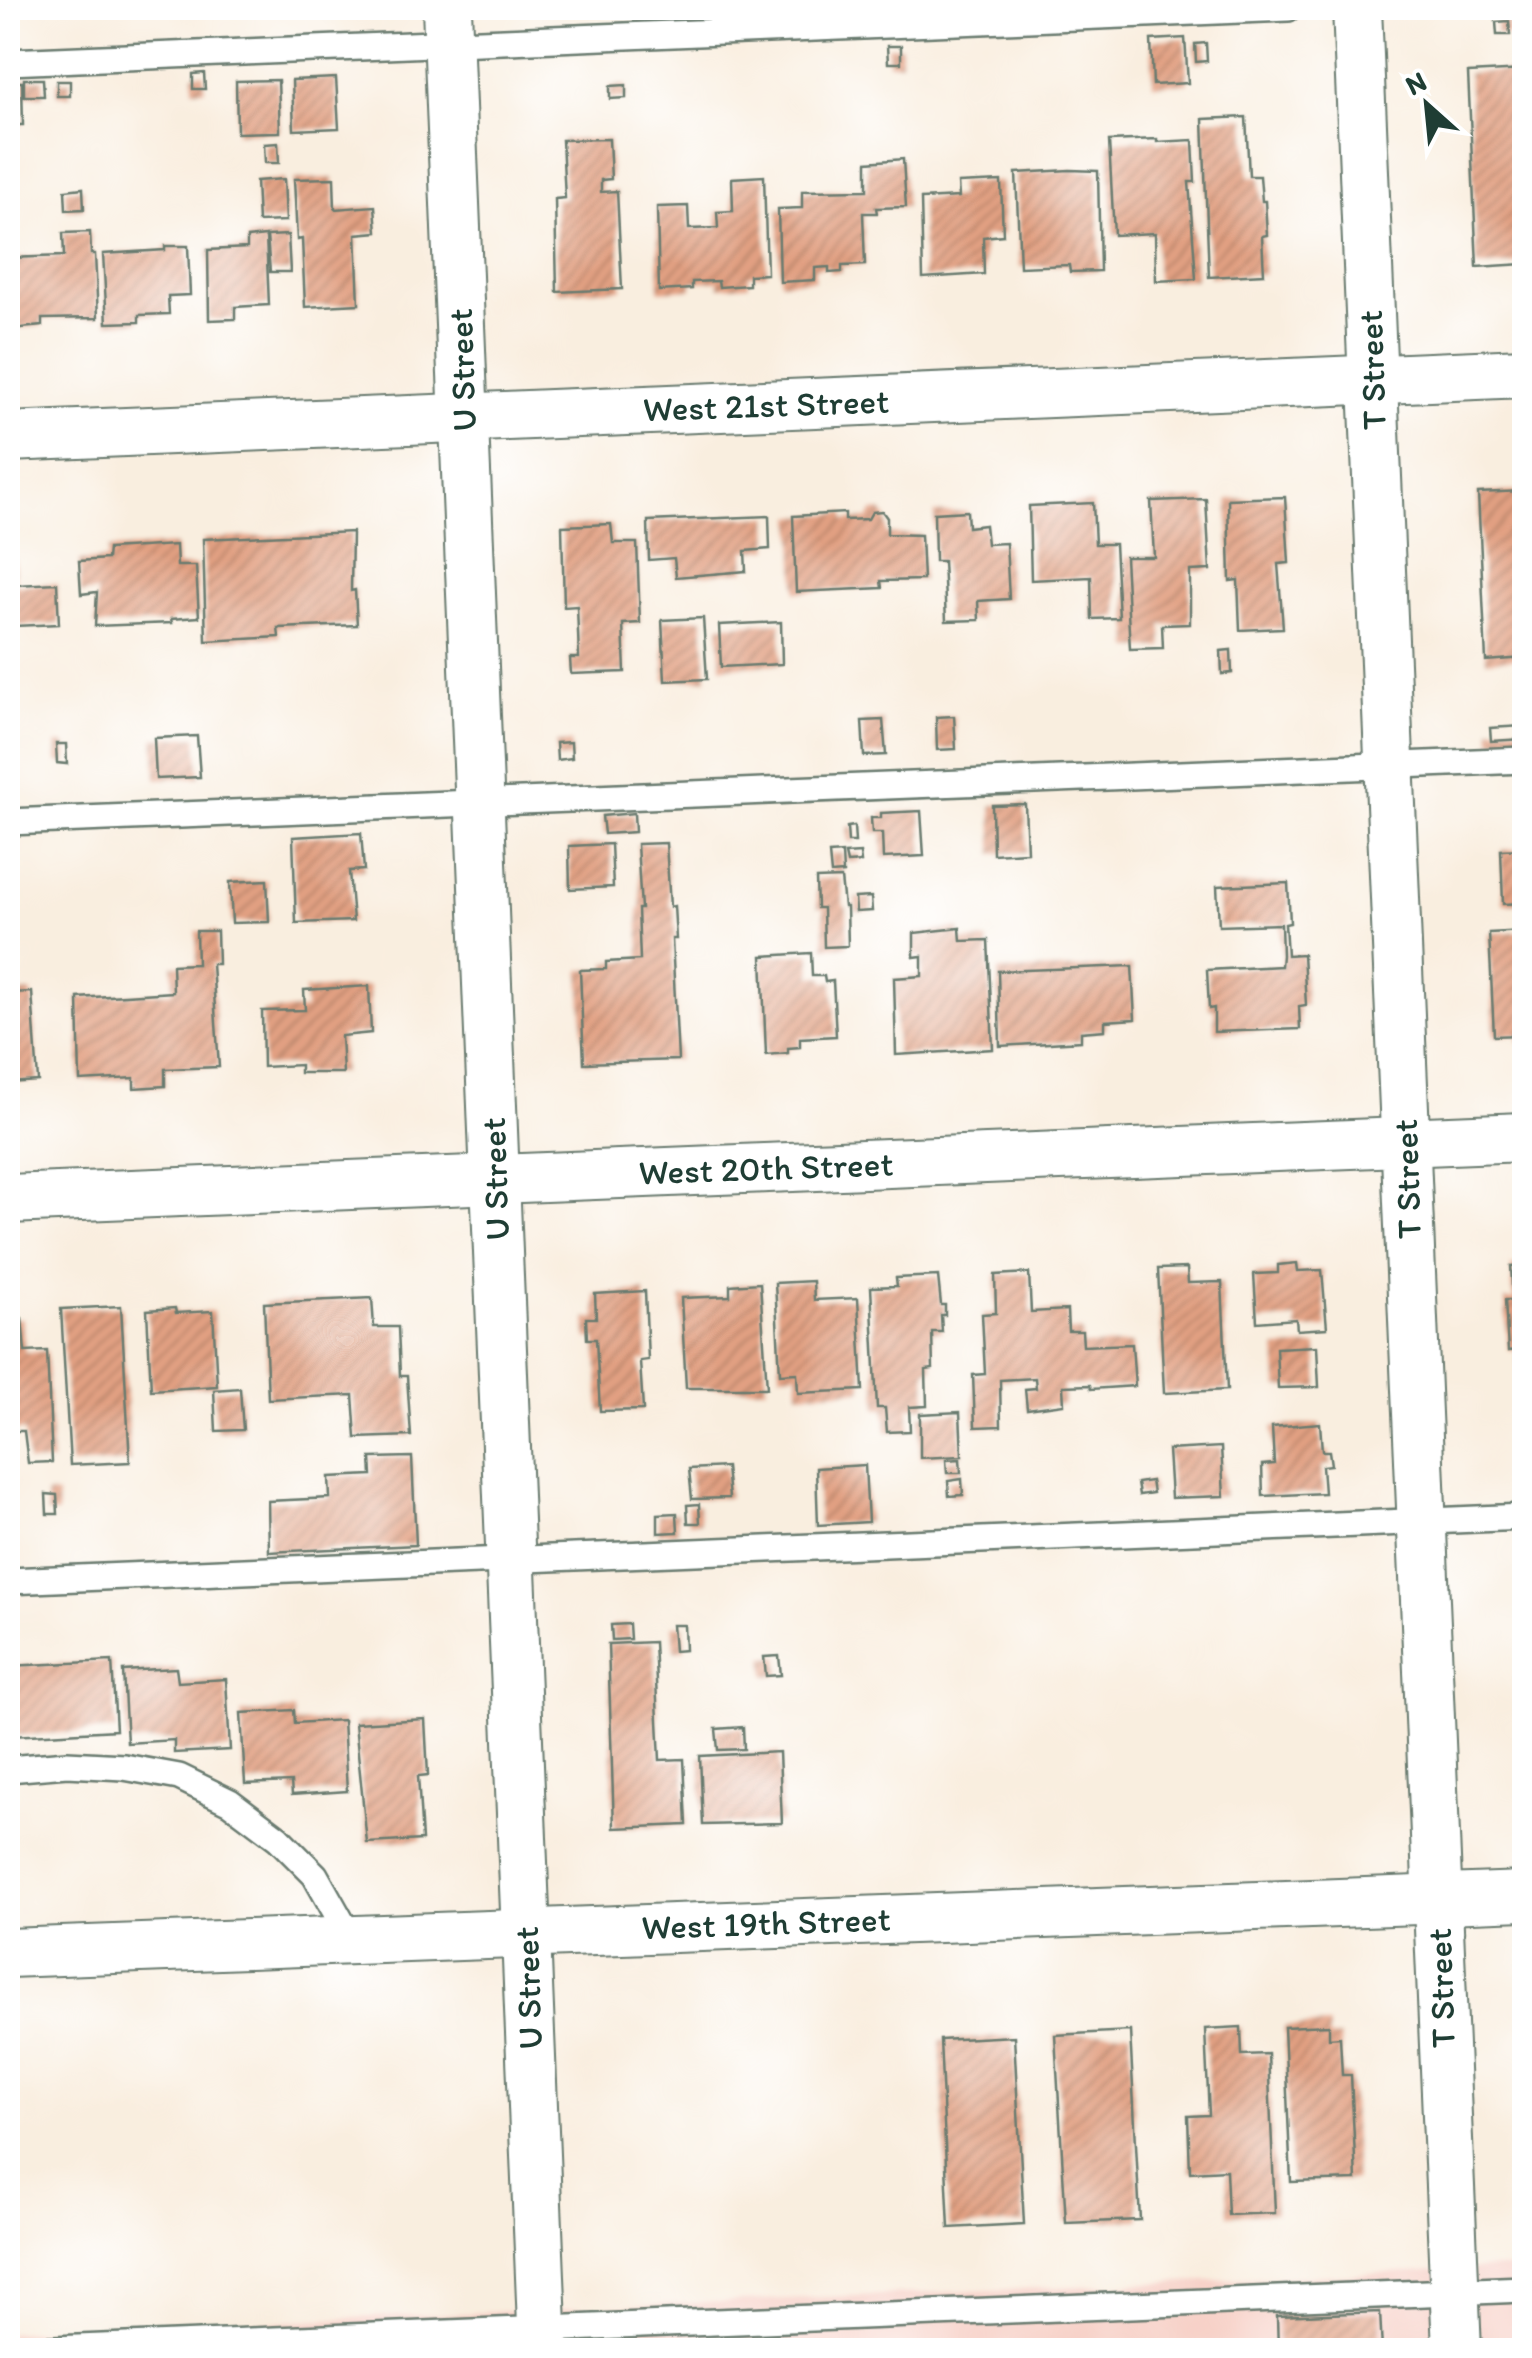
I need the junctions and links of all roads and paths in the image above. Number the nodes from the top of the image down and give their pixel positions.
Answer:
1 (1288, 8) edge
2 (1357, 8) edge
3 (448, 26) edge
4 (8, 62) edge
5 (1524, 373) edge
6 (1373, 379) junction
7 (464, 418) junction
8 (8, 437) edge
9 (1524, 760) edge
10 (1389, 765) junction
11 (480, 802) junction
12 (8, 822) edge
13 (1524, 1138) edge
14 (1405, 1142) junction
15 (495, 1180) junction
16 (8, 1199) edge
17 (1524, 1517) edge
18 (1422, 1522) junction
19 (510, 1560) junction
20 (8, 1580) edge
21 (8, 1769) edge
22 (1524, 1896) edge
23 (1438, 1900) junction
24 (526, 1931) junction
25 (351, 1939) junction
26 (8, 1952) edge
27 (1524, 2290) edge
28 (1454, 2293) junction
29 (543, 2340) edge
30 (29, 2350) edge
31 (1457, 2350) edge

1 - 3 lane
2 - 6 street, T Street
3 - 4 lane
3 - 7 street, U Street
5 - 6 street, West 21st Street
6 - 7 street, West 21st Street
6 - 10 street, T Street
7 - 8 street, West 21st Street
7 - 11 street, U Street
9 - 10 lane
10 - 11 lane
10 - 14 street, T Street
11 - 12 lane
11 - 15 street, U Street
13 - 14 street, West 20th Street
14 - 15 street, West 20th Street
14 - 18 street, T Street
15 - 16 street, West 20th Street
15 - 19 street, U Street
17 - 18 lane
18 - 19 lane
18 - 23 street, T Street
19 - 20 lane
19 - 24 street, U Street
21 - 25 lane
22 - 23 street, West 19th Street
23 - 24 street, West 19th Street
23 - 28 street, T Street
24 - 25 street, West 19th Street
24 - 29 street, U Street
25 - 26 street, West 19th Street
27 - 28 lane
28 - 29 lane
28 - 31 street, T Street
29 - 30 lane

